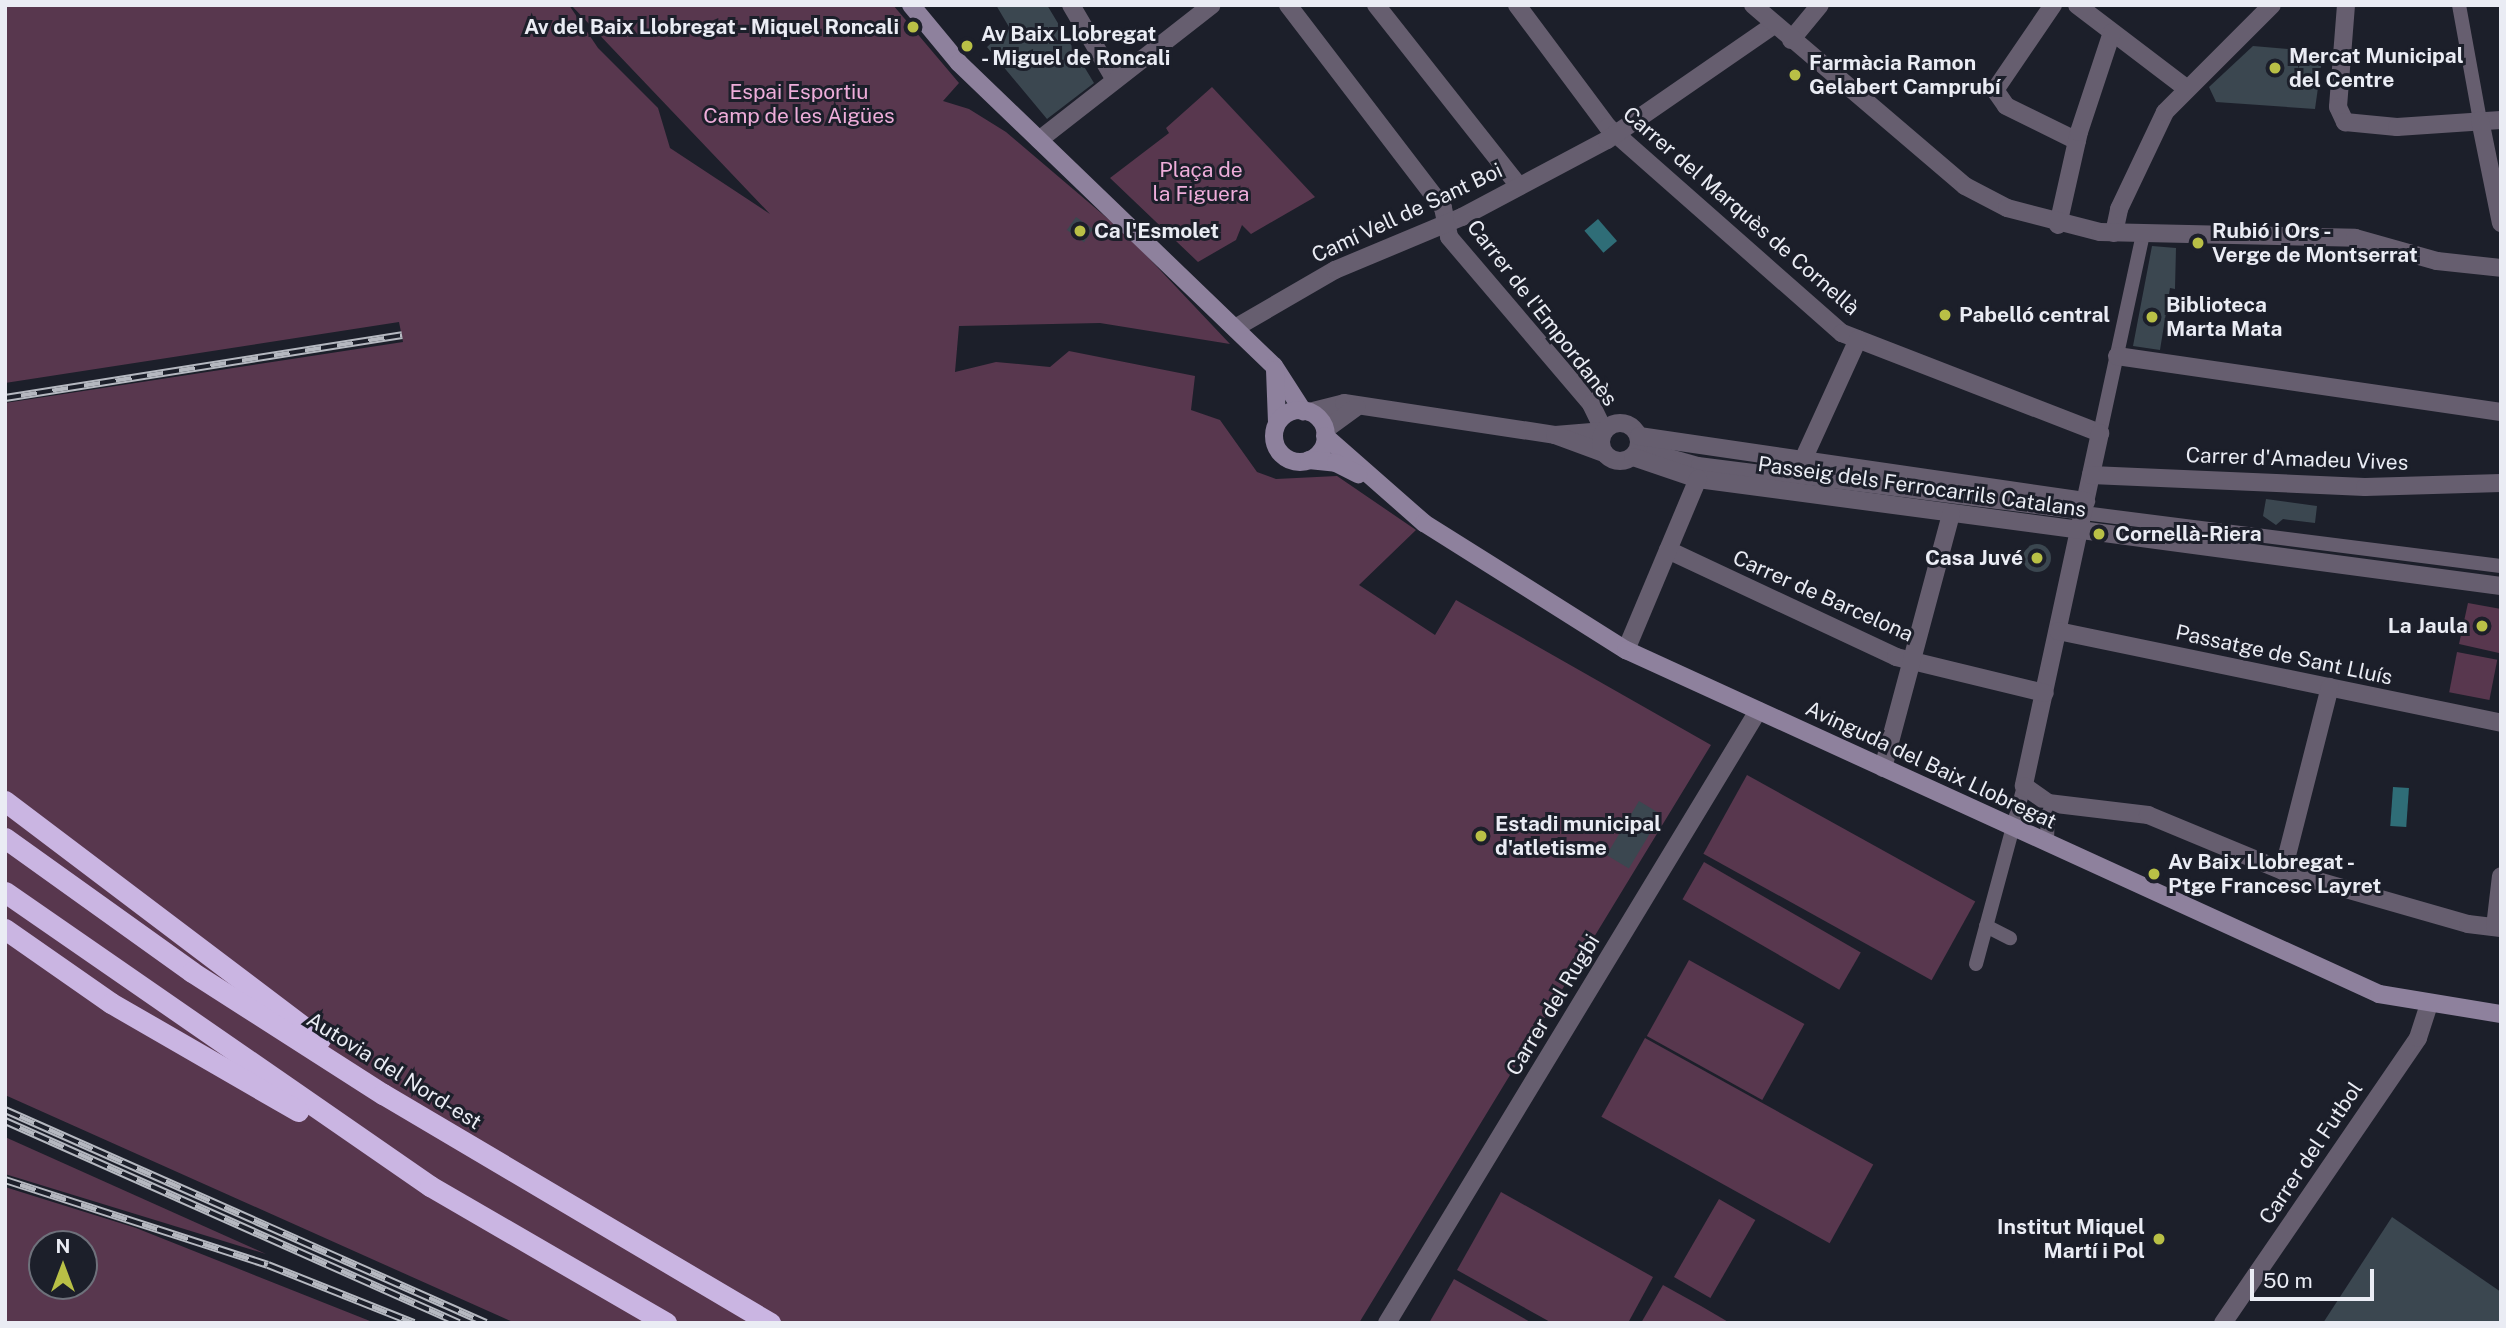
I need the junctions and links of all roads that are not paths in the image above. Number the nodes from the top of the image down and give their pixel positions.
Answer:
1 (911, 5) edge
2 (1071, 5) edge
3 (1212, 5) edge
4 (1288, 5) edge
5 (1376, 5) edge
6 (1517, 5) edge
7 (1753, 5) edge
8 (1820, 5) edge
9 (2053, 5) edge
10 (2077, 5) edge
11 (2272, 5) edge
12 (2346, 5) edge
13 (2459, 5) edge
14 (1774, 25) junction
15 (2112, 32) junction
16 (1791, 40) junction
17 (1115, 80) junction
18 (2186, 88) junction
19 (2480, 120) junction
20 (2501, 120) edge
21 (1617, 133) junction
22 (1038, 139) junction
23 (2077, 141) junction
24 (1519, 186) junction
25 (1446, 222) junction
26 (2501, 223) edge
27 (2058, 225) junction
28 (2114, 233) junction
29 (2143, 234) junction
30 (2501, 268) edge
31 (1235, 328) junction
32 (1858, 339) junction
33 (2117, 356) junction
34 (1274, 366) junction
35 (1357, 407) junction
36 (2501, 411) edge
37 (1306, 412) junction
38 (1278, 423) junction
39 (1604, 432) junction
40 (1325, 433) junction
41 (2100, 433) junction
42 (1555, 435) junction
43 (1639, 447) junction
44 (1604, 453) junction
45 (1309, 460) junction
46 (1801, 462) junction
47 (2091, 475) junction
48 (1698, 479) junction
49 (1377, 482) junction
50 (2501, 483) edge
51 (1951, 514) junction
52 (2082, 516) junction
53 (1668, 551) junction
54 (2501, 566) edge
55 (2501, 586) edge
56 (2058, 631) junction
57 (1626, 650) junction
58 (1912, 662) junction
59 (2330, 687) junction
60 (2045, 693) junction
61 (1758, 711) junction
62 (2501, 723) edge
63 (1883, 768) junction
64 (2024, 786) junction
65 (5, 801) edge
66 (2048, 803) junction
67 (2012, 828) junction
68 (5, 838) edge
69 (2047, 843) junction
70 (2283, 872) junction
71 (2501, 876) edge
72 (5, 892) edge
73 (1986, 926) junction
74 (2498, 927) edge
75 (5, 929) edge
76 (2010, 939) dead end
77 (1976, 964) dead end
78 (2429, 1005) junction
79 (2501, 1014) edge
80 (460, 1142) junction
81 (430, 1186) junction
82 (666, 1323) edge
83 (770, 1323) edge
84 (1387, 1323) edge
85 (2223, 1323) edge

1 - 22 main road
2 - 17 street
3 - 17 street
4 - 25 street, Carrer de l'Empordanès
5 - 24 street
6 - 21 street, Carrer del Marquès de Cornellà
7 - 14 street
8 - 16 street
9 - 23 street
10 - 15 street
11 - 18 street
12 - 19 street
13 - 19 street
14 - 16 street
14 - 21 street, Camí Vell de Sant Boi
15 - 18 street
15 - 23 street
16 - 27 street
17 - 22 street
18 - 28 street
19 - 20 street
19 - 26 street
21 - 24 street, Camí Vell de Sant Boi
21 - 32 street, Carrer del Marquès de Cornellà
22 - 31 main road
23 - 27 street
24 - 25 street, Camí Vell de Sant Boi
25 - 31 street, Camí Vell de Sant Boi
25 - 39 street, Carrer de l'Empordanès
27 - 28 street
28 - 29 street
29 - 30 street
29 - 33 street
31 - 34 main road
32 - 41 street, Carrer del Marquès de Cornellà
32 - 46 street
33 - 36 street
33 - 41 street
34 - 37 main road
34 - 38 main road
35 - 37 street
35 - 40 street
35 - 42 street
37 - 38 main road
37 - 40 main road
38 - 45 main road
39 - 42 street
39 - 43 street
39 - 44 street
40 - 45 main road
40 - 49 main road, Avinguda del Baix Llobregat
41 - 47 street
42 - 44 street
43 - 44 street
43 - 46 street, Passeig dels Ferrocarrils Catalans
43 - 48 street, Passeig dels Ferrocarrils Catalans
43 - 52 street, Passeig dels Ferrocarrils Catalans
45 - 49 main road, Avinguda del Baix Llobregat
46 - 52 street, Passeig dels Ferrocarrils Catalans
47 - 50 street, Carrer d'Amadeu Vives
47 - 52 street
48 - 51 street, Passeig dels Ferrocarrils Catalans
48 - 53 street
49 - 57 main road, Avinguda del Baix Llobregat
51 - 52 street, Passeig dels Ferrocarrils Catalans
51 - 58 street
52 - 54 street, Passeig dels Ferrocarrils Catalans
52 - 55 street, Passeig dels Ferrocarrils Catalans
52 - 56 street
53 - 57 street
53 - 58 street, Carrer de Barcelona
56 - 59 street, Passatge de Sant Lluís
56 - 60 street
57 - 61 main road, Avinguda del Baix Llobregat
58 - 60 street, Carrer de Barcelona
58 - 63 street
59 - 62 street, Passatge de Sant Lluís
59 - 70 street
60 - 64 street
61 - 63 main road, Avinguda del Baix Llobregat
61 - 84 street, Carrer del Rugbi
63 - 67 main road, Avinguda del Baix Llobregat
64 - 66 street
64 - 67 street
65 - 80 highway
66 - 69 street
66 - 70 street
67 - 69 main road, Avinguda del Baix Llobregat
67 - 73 street
68 - 80 highway, Autovia del Nord-est
69 - 78 main road, Avinguda del Baix Llobregat
70 - 74 street
71 - 74 street
72 - 81 highway
73 - 76 street
73 - 77 street
75 - 81 highway
78 - 79 main road, Avinguda del Baix Llobregat
78 - 85 street, Carrer del Futbol
80 - 83 highway, Autovia del Nord-est
81 - 82 highway

